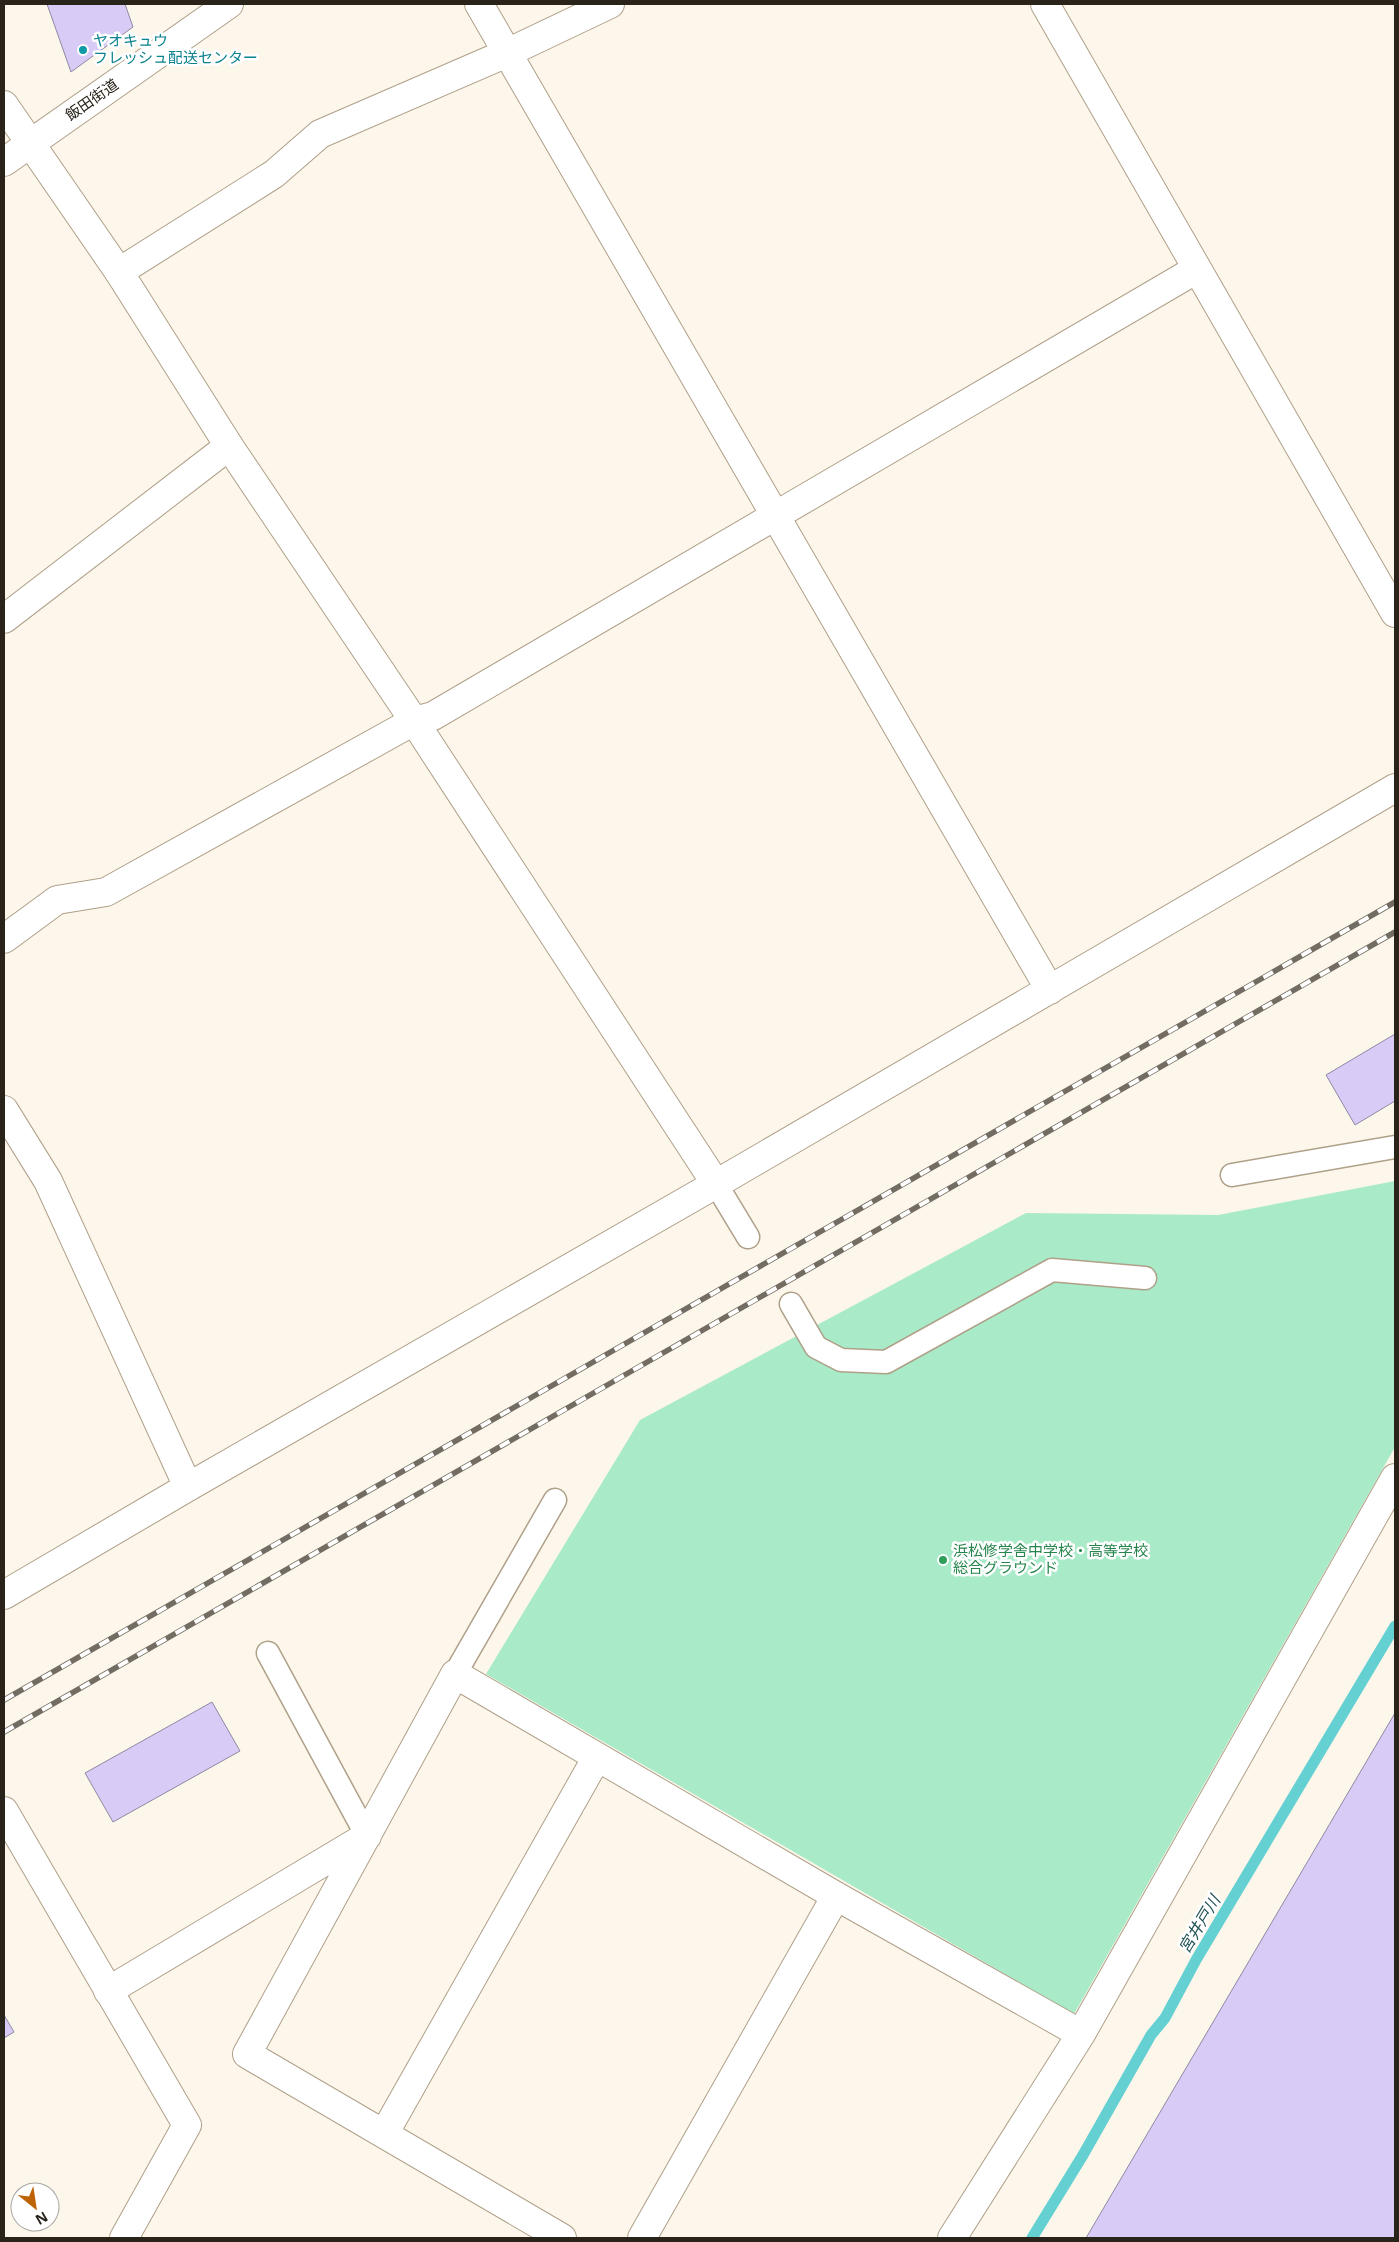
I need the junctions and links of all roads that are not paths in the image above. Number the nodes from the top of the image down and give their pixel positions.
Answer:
1 (229, 4) edge
2 (479, 4) edge
3 (610, 4) edge
4 (1045, 4) edge
5 (507, 53) junction
6 (4, 104) edge
7 (30, 144) junction
8 (4, 162) edge
9 (1197, 269) junction
10 (119, 272) junction
11 (229, 446) junction
12 (775, 514) junction
13 (1395, 613) edge
14 (4, 619) edge
15 (414, 721) junction
16 (1395, 788) edge
17 (4, 939) edge
18 (1050, 990) junction
19 (4, 1110) edge
20 (1395, 1147) edge
21 (1232, 1175) dead end
22 (716, 1184) junction
23 (748, 1237) dead end
24 (1145, 1278) dead end
25 (791, 1304) dead end
26 (1395, 1478) edge
27 (188, 1487) junction
28 (555, 1500) dead end
29 (4, 1595) edge
30 (268, 1653) dead end
31 (455, 1674) junction
32 (597, 1757) junction
33 (4, 1812) edge
34 (367, 1836) junction
35 (836, 1896) junction
36 (108, 1991) junction
37 (1080, 2034) junction
38 (384, 2134) junction
39 (124, 2238) edge
40 (562, 2238) edge
41 (642, 2238) edge
42 (952, 2238) edge

1 - 7 street, 飯田街道
2 - 5 street
3 - 5 street
4 - 9 street
5 - 10 street
5 - 12 street
6 - 7 street
7 - 8 street, 飯田街道
7 - 10 street
9 - 12 street
9 - 13 street
10 - 11 street
11 - 14 street
11 - 15 street
12 - 15 street
12 - 18 street
15 - 17 street
15 - 22 street
16 - 18 street
18 - 22 street
19 - 27 street
20 - 21 lane
22 - 23 lane
22 - 27 street
24 - 25 lane
26 - 37 street
27 - 29 street
28 - 31 lane
30 - 34 lane
31 - 32 street
31 - 34 street
32 - 35 street
32 - 38 street
33 - 36 street
34 - 36 street
34 - 38 street
35 - 37 street
35 - 41 street
36 - 39 street
37 - 42 street
38 - 40 street

